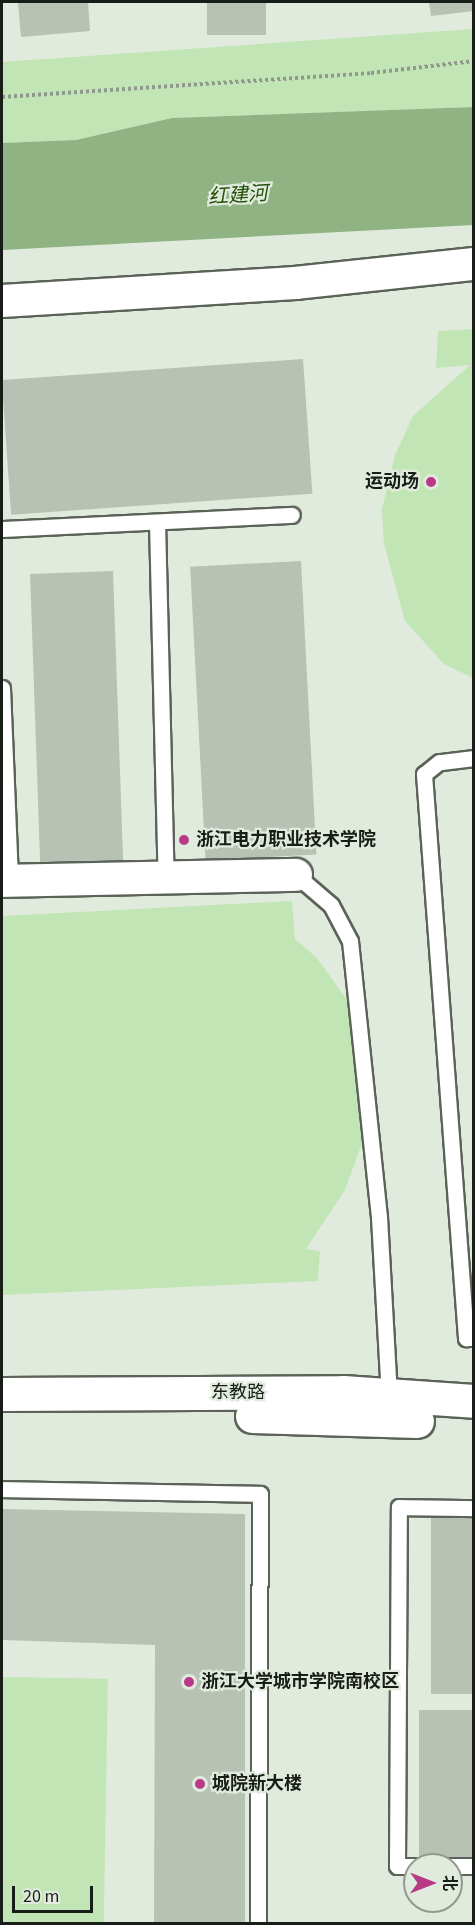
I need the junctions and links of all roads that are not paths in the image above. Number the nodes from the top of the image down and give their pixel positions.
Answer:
1 (474, 264) edge
2 (2, 301) edge
3 (292, 515) dead end
4 (157, 522) junction
5 (2, 529) edge
6 (2, 688) edge
7 (474, 758) edge
8 (296, 875) joint
9 (166, 878) junction
10 (6, 881) edge
11 (474, 1338) edge
12 (2, 1394) edge
13 (389, 1398) junction
14 (474, 1401) edge
15 (2, 1415) edge
16 (474, 1424) edge
17 (2, 1489) edge
18 (474, 1508) edge
19 (403, 1866) edge
20 (258, 1923) edge

1 - 2 street
3 - 4 lane
4 - 5 lane
4 - 9 lane
6 - 10 lane
7 - 11 lane
8 - 9 street
8 - 13 lane
9 - 10 street
12 - 13 street, 东教路
13 - 14 street, 东教路
15 - 16 street, 东教路
17 - 20 lane
18 - 19 lane

